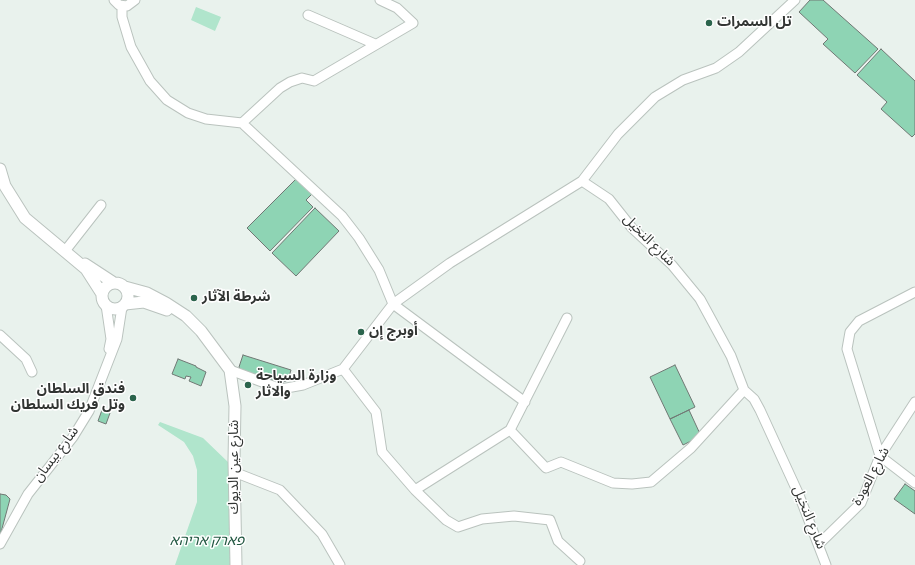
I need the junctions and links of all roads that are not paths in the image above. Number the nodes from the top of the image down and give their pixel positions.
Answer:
1 (114, 0) edge
2 (135, 0) edge
3 (380, 0) edge
4 (795, 0) edge
5 (122, 6) junction
6 (308, 15) dead end
7 (375, 44) junction
8 (242, 123) junction
9 (0, 168) edge
10 (582, 181) junction
11 (101, 205) dead end
12 (65, 251) junction
13 (114, 283) junction
14 (125, 288) junction
15 (915, 292) edge
16 (102, 294) junction
17 (393, 304) junction
18 (106, 305) junction
19 (124, 305) junction
20 (567, 318) dead end
21 (202, 331) junction
22 (0, 335) edge
23 (106, 362) junction
24 (343, 369) junction
25 (230, 370) junction
26 (32, 372) dead end
27 (744, 390) junction
28 (525, 402) junction
29 (915, 402) edge
30 (510, 430) junction
31 (880, 456) junction
32 (234, 472) junction
33 (915, 483) edge
34 (415, 490) junction
35 (0, 544) edge
36 (819, 544) junction
37 (580, 561) dead end
38 (236, 565) edge
39 (340, 565) edge
40 (826, 565) edge

1 - 5 street
2 - 5 street
3 - 7 street
4 - 10 street
5 - 8 street
6 - 7 street
7 - 8 street
8 - 17 street
9 - 12 main road
10 - 17 street
10 - 27 street, شارع النخيل
11 - 12 street
12 - 13 main road
12 - 16 main road
13 - 14 main road
13 - 16 main road
14 - 19 main road
14 - 21 main road
15 - 31 street
16 - 18 main road
17 - 24 street
17 - 28 street
18 - 19 main road
18 - 23 street, شارع بيسان
19 - 21 main road
19 - 23 street, شارع بيسان
20 - 28 street
21 - 25 main road
22 - 26 street
23 - 35 street, شارع بيسان
24 - 25 street
24 - 34 street
25 - 32 main road, شارع عين الديوك
27 - 30 street
27 - 36 street, شارع النخيل
28 - 30 street
29 - 31 street, شارع العودة
30 - 34 street
31 - 33 street
31 - 36 street, شارع العودة
32 - 38 main road, شارع عين الديوك
32 - 39 street
34 - 37 street
36 - 40 street, شارع النخيل

